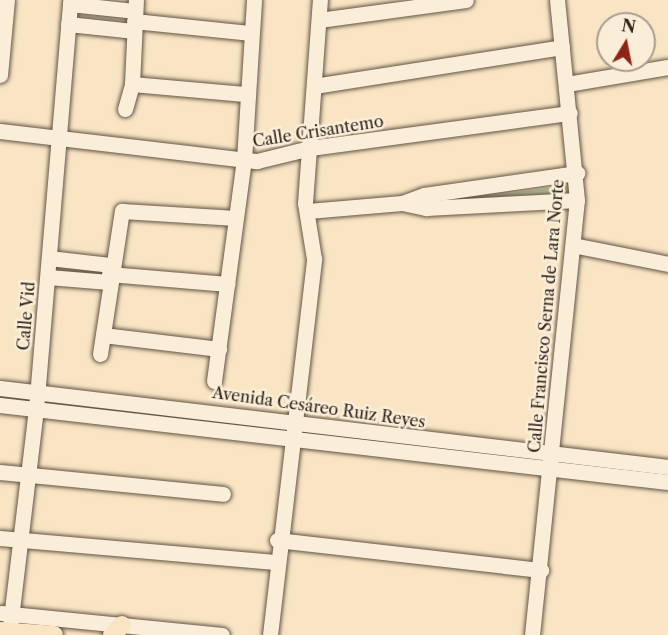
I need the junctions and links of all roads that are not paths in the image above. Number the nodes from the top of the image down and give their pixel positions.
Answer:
1 (254, 0) edge
2 (320, 0) edge
3 (466, 0) edge
4 (557, 0) edge
5 (70, 2) edge
6 (4, 9) edge
7 (134, 16) edge
8 (319, 20) junction
9 (68, 24) junction
10 (251, 33) junction
11 (562, 47) junction
12 (668, 67) edge
13 (0, 75) edge
14 (132, 84) junction
15 (567, 84) junction
16 (314, 86) junction
17 (245, 94) junction
18 (125, 109) dead end
19 (570, 113) junction
20 (0, 131) edge
21 (58, 137) junction
22 (310, 148) junction
23 (244, 160) junction
24 (577, 173) junction
25 (577, 200) junction
26 (402, 202) junction
27 (308, 211) junction
28 (236, 218) junction
29 (573, 245) junction
30 (49, 258) junction
31 (668, 264) edge
32 (110, 274) junction
33 (48, 277) junction
34 (228, 284) junction
35 (103, 335) junction
36 (219, 349) junction
37 (100, 354) dead end
38 (214, 381) dead end
39 (0, 388) edge
40 (38, 392) junction
41 (0, 405) edge
42 (36, 409) junction
43 (296, 423) junction
44 (292, 442) junction
45 (552, 454) junction
46 (668, 467) edge
47 (549, 471) junction
48 (0, 472) edge
49 (28, 475) junction
50 (668, 482) edge
51 (223, 494) dead end
52 (0, 538) edge
53 (20, 540) junction
54 (277, 540) junction
55 (275, 562) junction
56 (542, 570) junction
57 (6, 625) edge
58 (117, 630) edge
59 (54, 635) edge
60 (222, 635) edge
61 (270, 635) edge
62 (532, 635) edge

1 - 10 street
2 - 8 street
3 - 8 street
4 - 11 street, Calle Francisco Serna de Lara Norte
5 - 7 street
5 - 9 street, Calle Vid
6 - 13 street
7 - 9 street
7 - 10 street
7 - 14 street
8 - 16 street
9 - 21 street, Calle Vid
10 - 17 street
11 - 15 street, Calle Francisco Serna de Lara Norte
11 - 16 street
12 - 15 street
14 - 17 street
14 - 18 street
15 - 19 street, Calle Francisco Serna de Lara Norte
16 - 22 street
17 - 23 street
19 - 22 street, Calle Crisantemo
19 - 24 street, Calle Francisco Serna de Lara Norte
20 - 21 street, Calle Crisantemo
21 - 23 street, Calle Crisantemo
21 - 30 street, Calle Vid
22 - 23 street, Calle Crisantemo
22 - 27 street
23 - 28 street
24 - 25 street, Calle Francisco Serna de Lara Norte
24 - 26 street
25 - 26 street
25 - 29 street, Calle Francisco Serna de Lara Norte
26 - 27 street
27 - 43 street
28 - 32 street
28 - 34 street
29 - 31 street
29 - 45 street, Calle Francisco Serna de Lara Norte
30 - 32 street
30 - 33 street, Calle Vid
32 - 33 street
32 - 34 street
32 - 35 street
33 - 40 street, Calle Vid
34 - 36 street
35 - 36 street
35 - 37 street
36 - 38 street
39 - 40 street, Avenida Cesáreo Ruiz Reyes
40 - 42 street, Calle Vid
40 - 43 street, Avenida Cesáreo Ruiz Reyes
41 - 42 street
42 - 44 street
42 - 49 street, Calle Vid
43 - 44 street
43 - 45 street, Avenida Cesáreo Ruiz Reyes
44 - 47 street
44 - 54 street
45 - 46 street, Avenida Cesáreo Ruiz Reyes
45 - 47 street, Calle Francisco Serna de Lara Norte
47 - 50 street
47 - 56 street, Calle Francisco Serna de Lara Norte
48 - 49 street
49 - 51 street
49 - 53 street, Calle Vid
52 - 53 street
53 - 55 street
53 - 57 street, Calle Vid
54 - 55 street
54 - 56 street
55 - 61 street
56 - 62 street, Calle Francisco Serna de Lara Norte
57 - 58 street
57 - 59 main road
58 - 60 street

